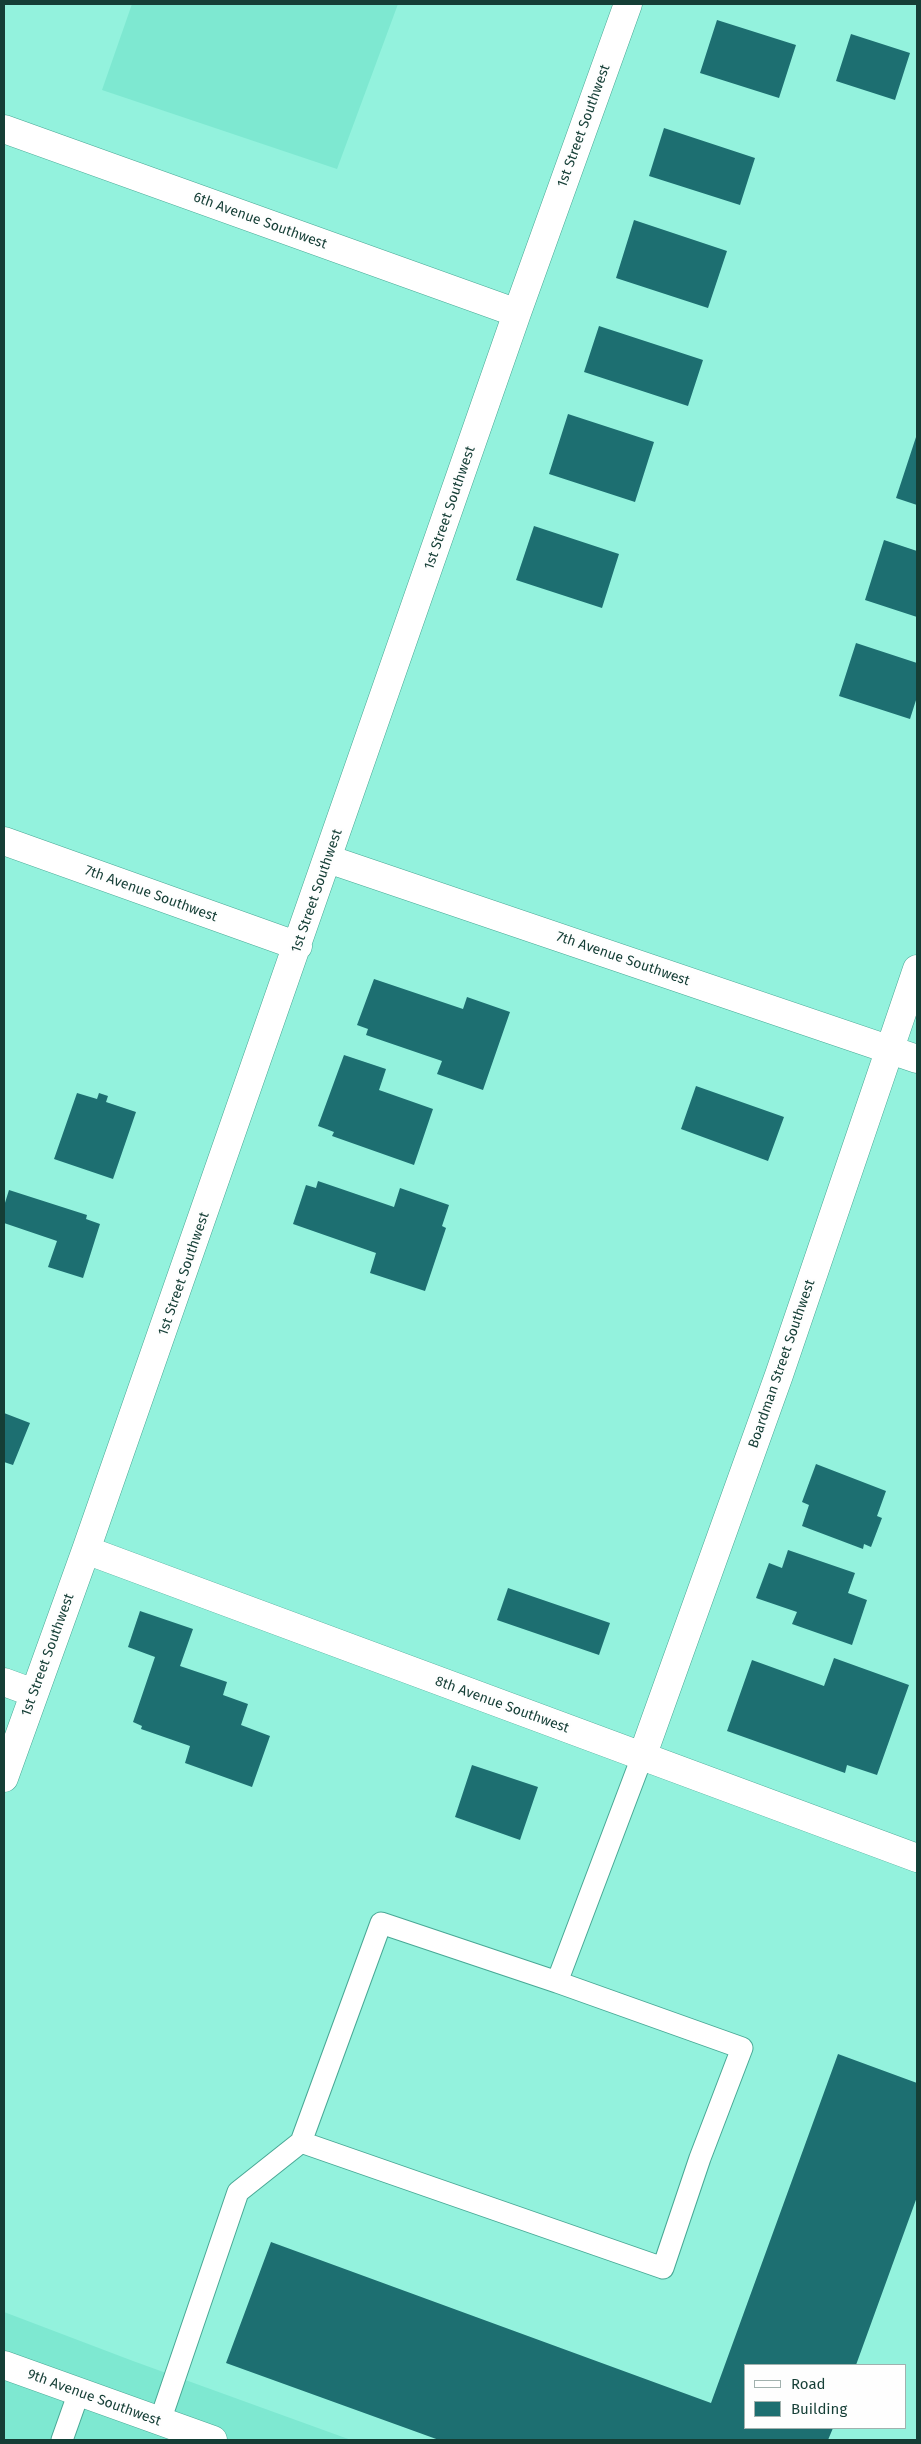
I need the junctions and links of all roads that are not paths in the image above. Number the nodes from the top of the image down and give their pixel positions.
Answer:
1 (628, 4) edge
2 (4, 129) edge
3 (517, 313) junction
4 (4, 841) edge
5 (328, 859) junction
6 (298, 946) junction
7 (917, 969) edge
8 (890, 1050) junction
9 (917, 1059) edge
10 (86, 1550) junction
11 (4, 1682) edge
12 (34, 1693) junction
13 (642, 1757) junction
14 (4, 1778) edge
15 (917, 1858) edge
16 (557, 1982) junction
17 (301, 2142) junction
18 (4, 2365) edge
19 (79, 2392) junction
20 (160, 2421) junction
21 (62, 2440) edge
22 (213, 2440) edge

1 - 3 street, 1st Street Southwest
2 - 3 street, 6th Avenue Southwest
3 - 5 street, 1st Street Southwest
4 - 6 street, 7th Avenue Southwest
5 - 6 street, 1st Street Southwest
5 - 8 street, 7th Avenue Southwest
6 - 10 street, 1st Street Southwest
7 - 8 street, Boardman Street Southwest
8 - 9 street, 7th Avenue Southwest
8 - 13 street, Boardman Street Southwest
10 - 12 street, 1st Street Southwest
10 - 13 street, 8th Avenue Southwest
11 - 12 street
12 - 14 street, 1st Street Southwest
13 - 15 street, 8th Avenue Southwest
13 - 16 lane
16 - 17 lane
16 - 17 lane
17 - 20 lane
18 - 19 street, 9th Avenue Southwest
19 - 20 street, 9th Avenue Southwest
19 - 21 lane
20 - 22 street, 9th Avenue Southwest

